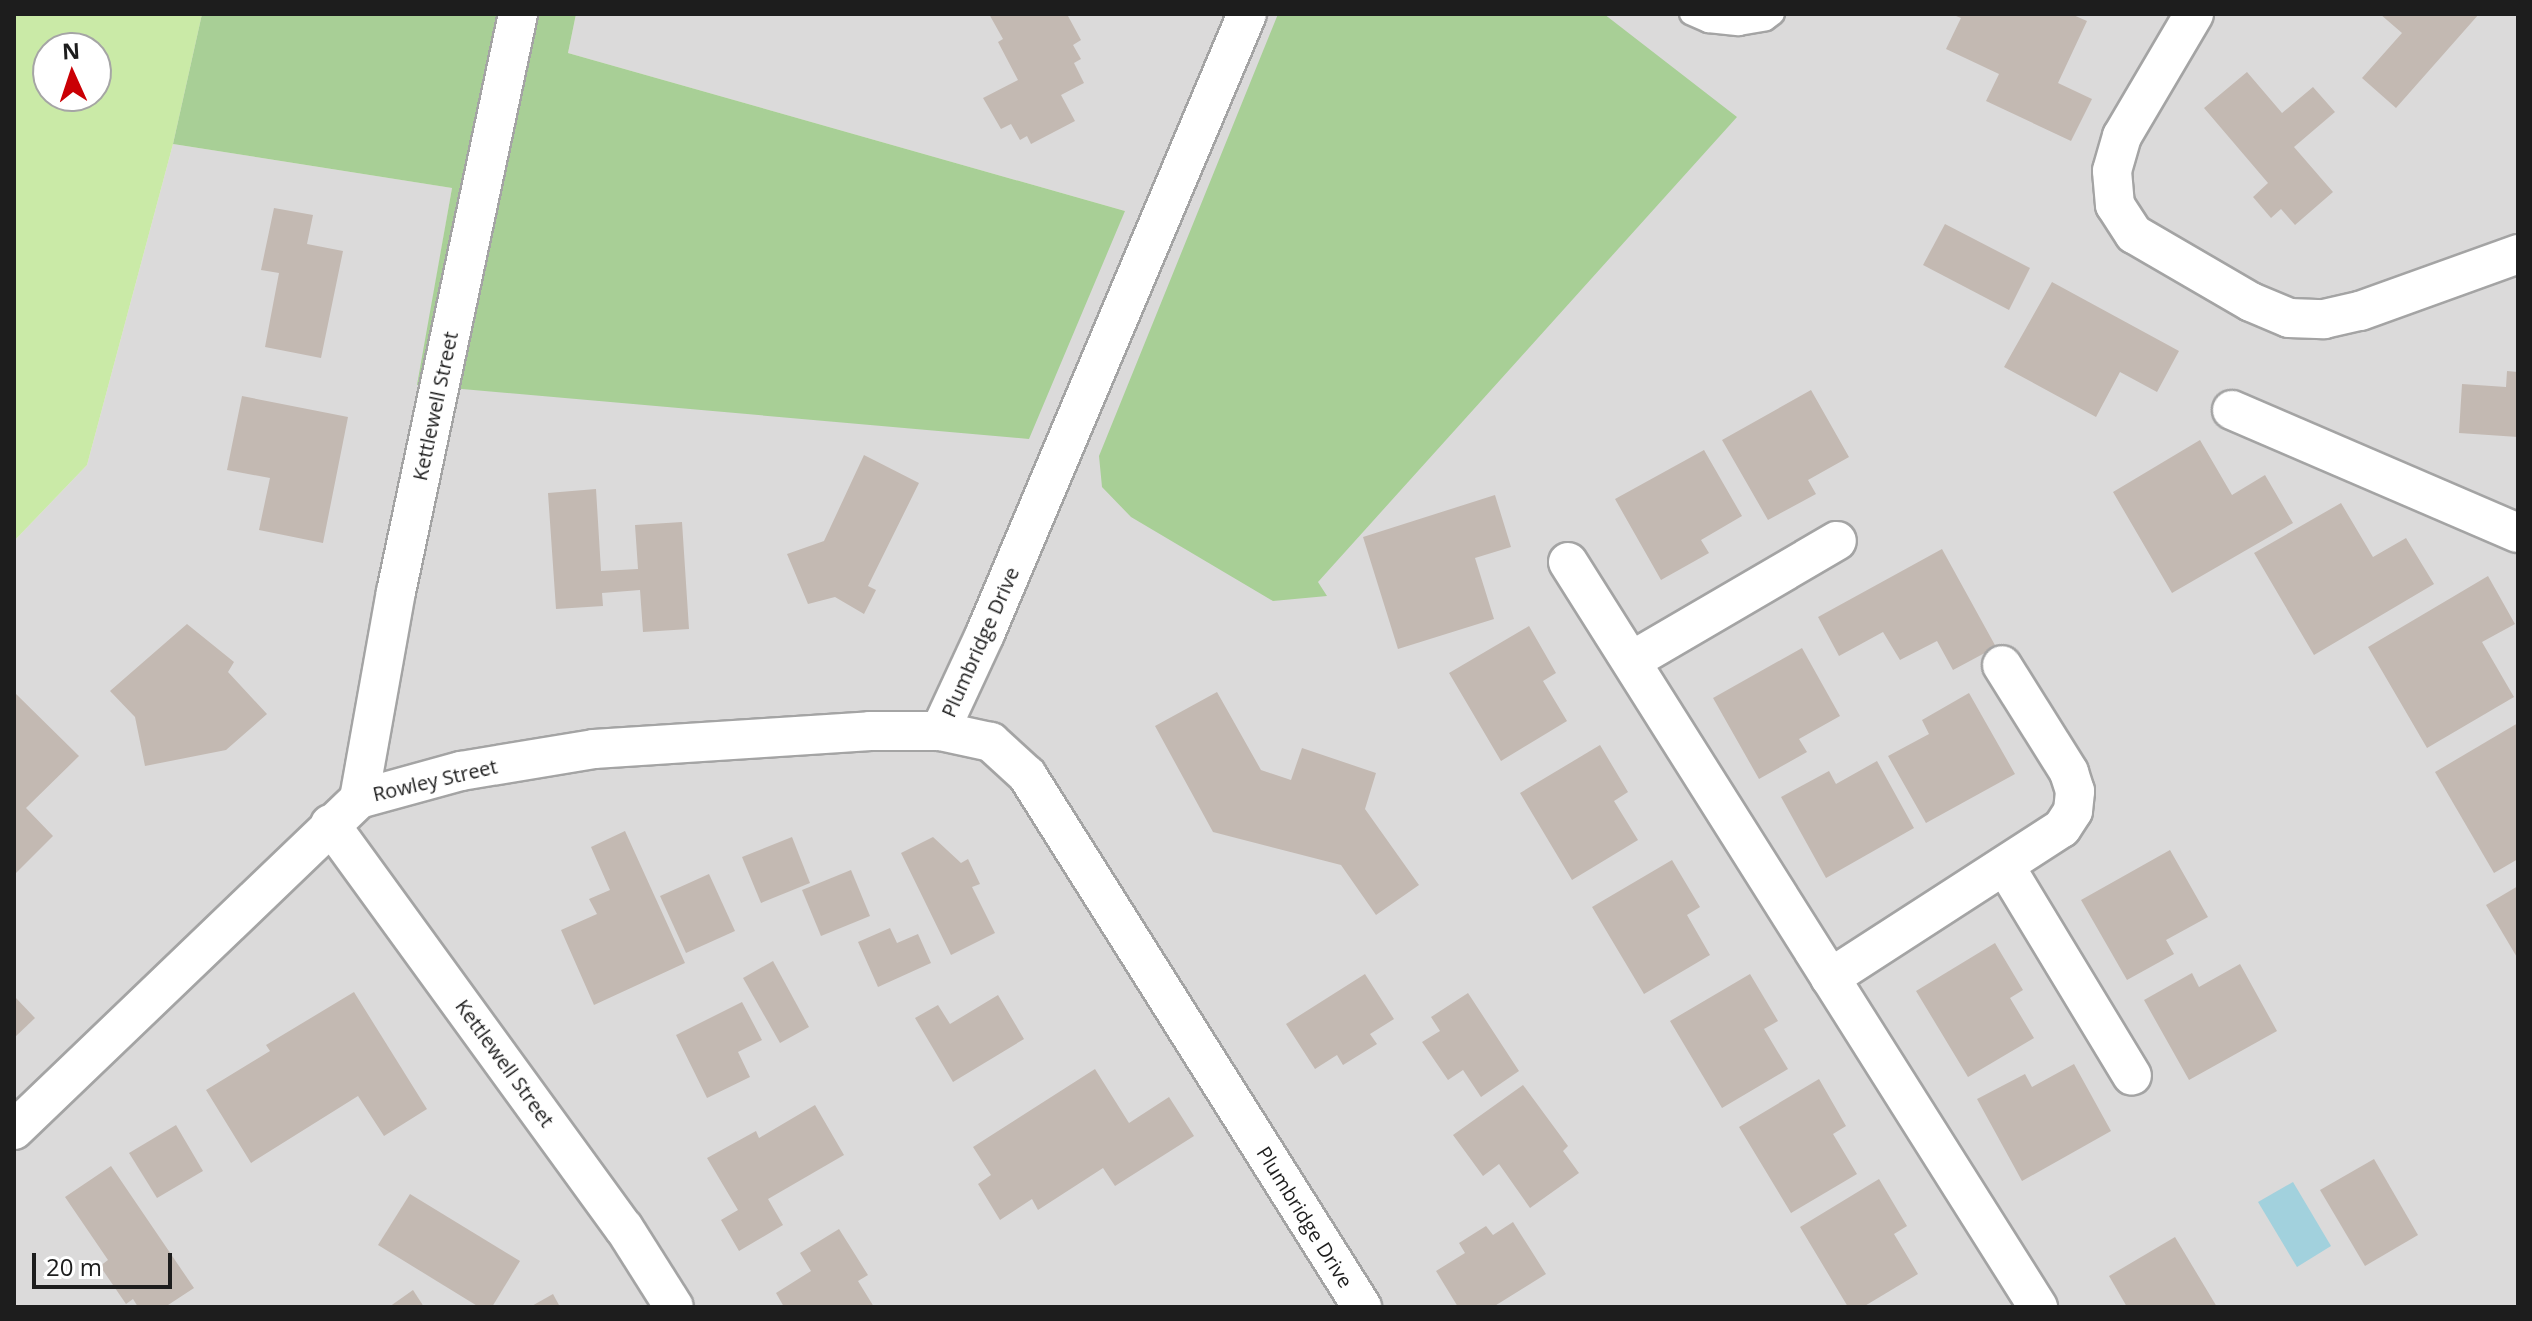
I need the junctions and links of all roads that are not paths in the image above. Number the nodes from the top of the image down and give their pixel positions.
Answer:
1 (518, 14) edge
2 (1247, 14) edge
3 (1690, 14) edge
4 (1774, 14) edge
5 (2194, 14) edge
6 (2518, 254) edge
7 (2232, 410) dead end
8 (2518, 533) edge
9 (1837, 541) dead end
10 (1568, 562) dead end
11 (1633, 660) junction
12 (2002, 665) dead end
13 (940, 731) junction
14 (359, 799) junction
15 (330, 824) junction
16 (2005, 866) junction
17 (1830, 978) junction
18 (2132, 1076) dead end
19 (14, 1130) edge
20 (674, 1307) edge
21 (1362, 1307) edge
22 (2038, 1307) edge

1 - 14 street, Kettlewell Street
2 - 13 street, Plumbridge Drive
3 - 4 lane
5 - 6 street
7 - 8 street
9 - 11 street
10 - 11 street
11 - 17 street
12 - 16 street
13 - 14 street, Rowley Street
13 - 21 street, Plumbridge Drive
14 - 15 street, Rowley Street
15 - 19 street, Rowley Street
15 - 20 street, Kettlewell Street
16 - 17 street
16 - 18 street
17 - 22 street

